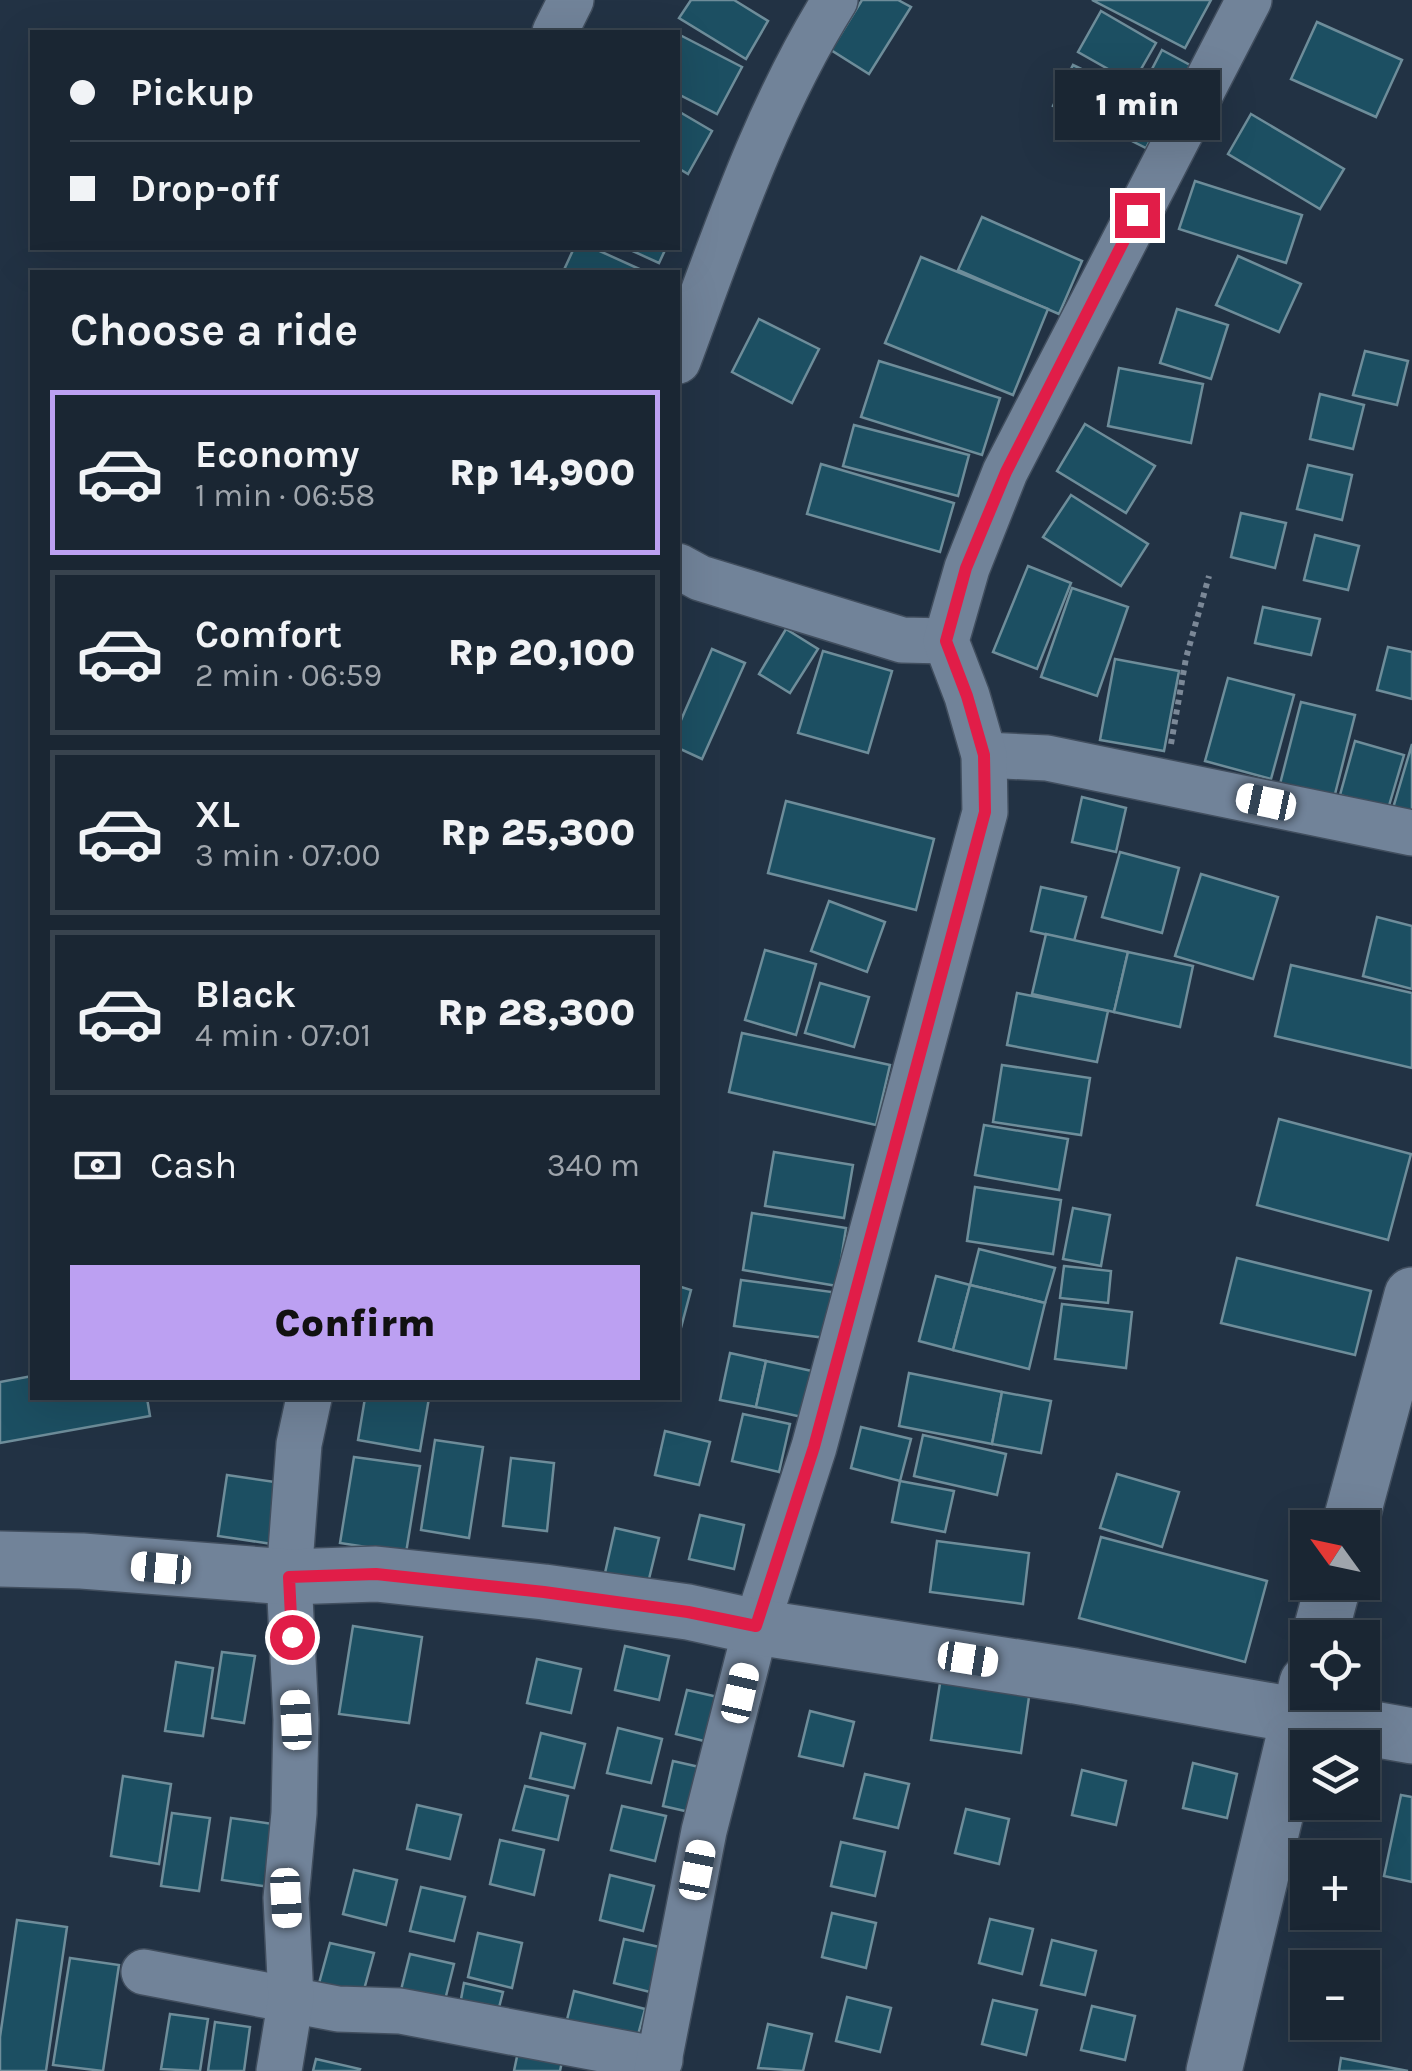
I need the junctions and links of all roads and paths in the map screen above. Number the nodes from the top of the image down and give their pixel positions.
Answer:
1 (570, 0) edge
2 (836, 0) edge
3 (1249, 0) edge
4 (556, 30) edge
5 (680, 355) edge
6 (1209, 576) dead end
7 (685, 586) edge
8 (946, 641) junction
9 (984, 755) junction
10 (1164, 780) junction
11 (1412, 833) edge
12 (1412, 1295) edge
13 (309, 1400) edge
14 (1354, 1510) edge
15 (0, 1559) edge
16 (289, 1577) junction
17 (756, 1626) junction
18 (1290, 1697) edge
19 (1300, 1710) edge
20 (1337, 1710) edge
21 (1412, 1736) edge
22 (144, 1972) dead end
23 (290, 1998) junction
24 (659, 2066) edge
25 (279, 2071) edge
26 (1214, 2071) edge

1 - 4 street
2 - 5 street
3 - 8 street
6 - 10 path
7 - 8 street
8 - 9 street
9 - 10 street
9 - 17 street
10 - 11 street
12 - 14 street
13 - 16 street
15 - 16 street
16 - 17 street
16 - 23 street
17 - 18 street
17 - 24 street
19 - 26 street
20 - 21 street
22 - 23 street
23 - 24 street
23 - 25 street

